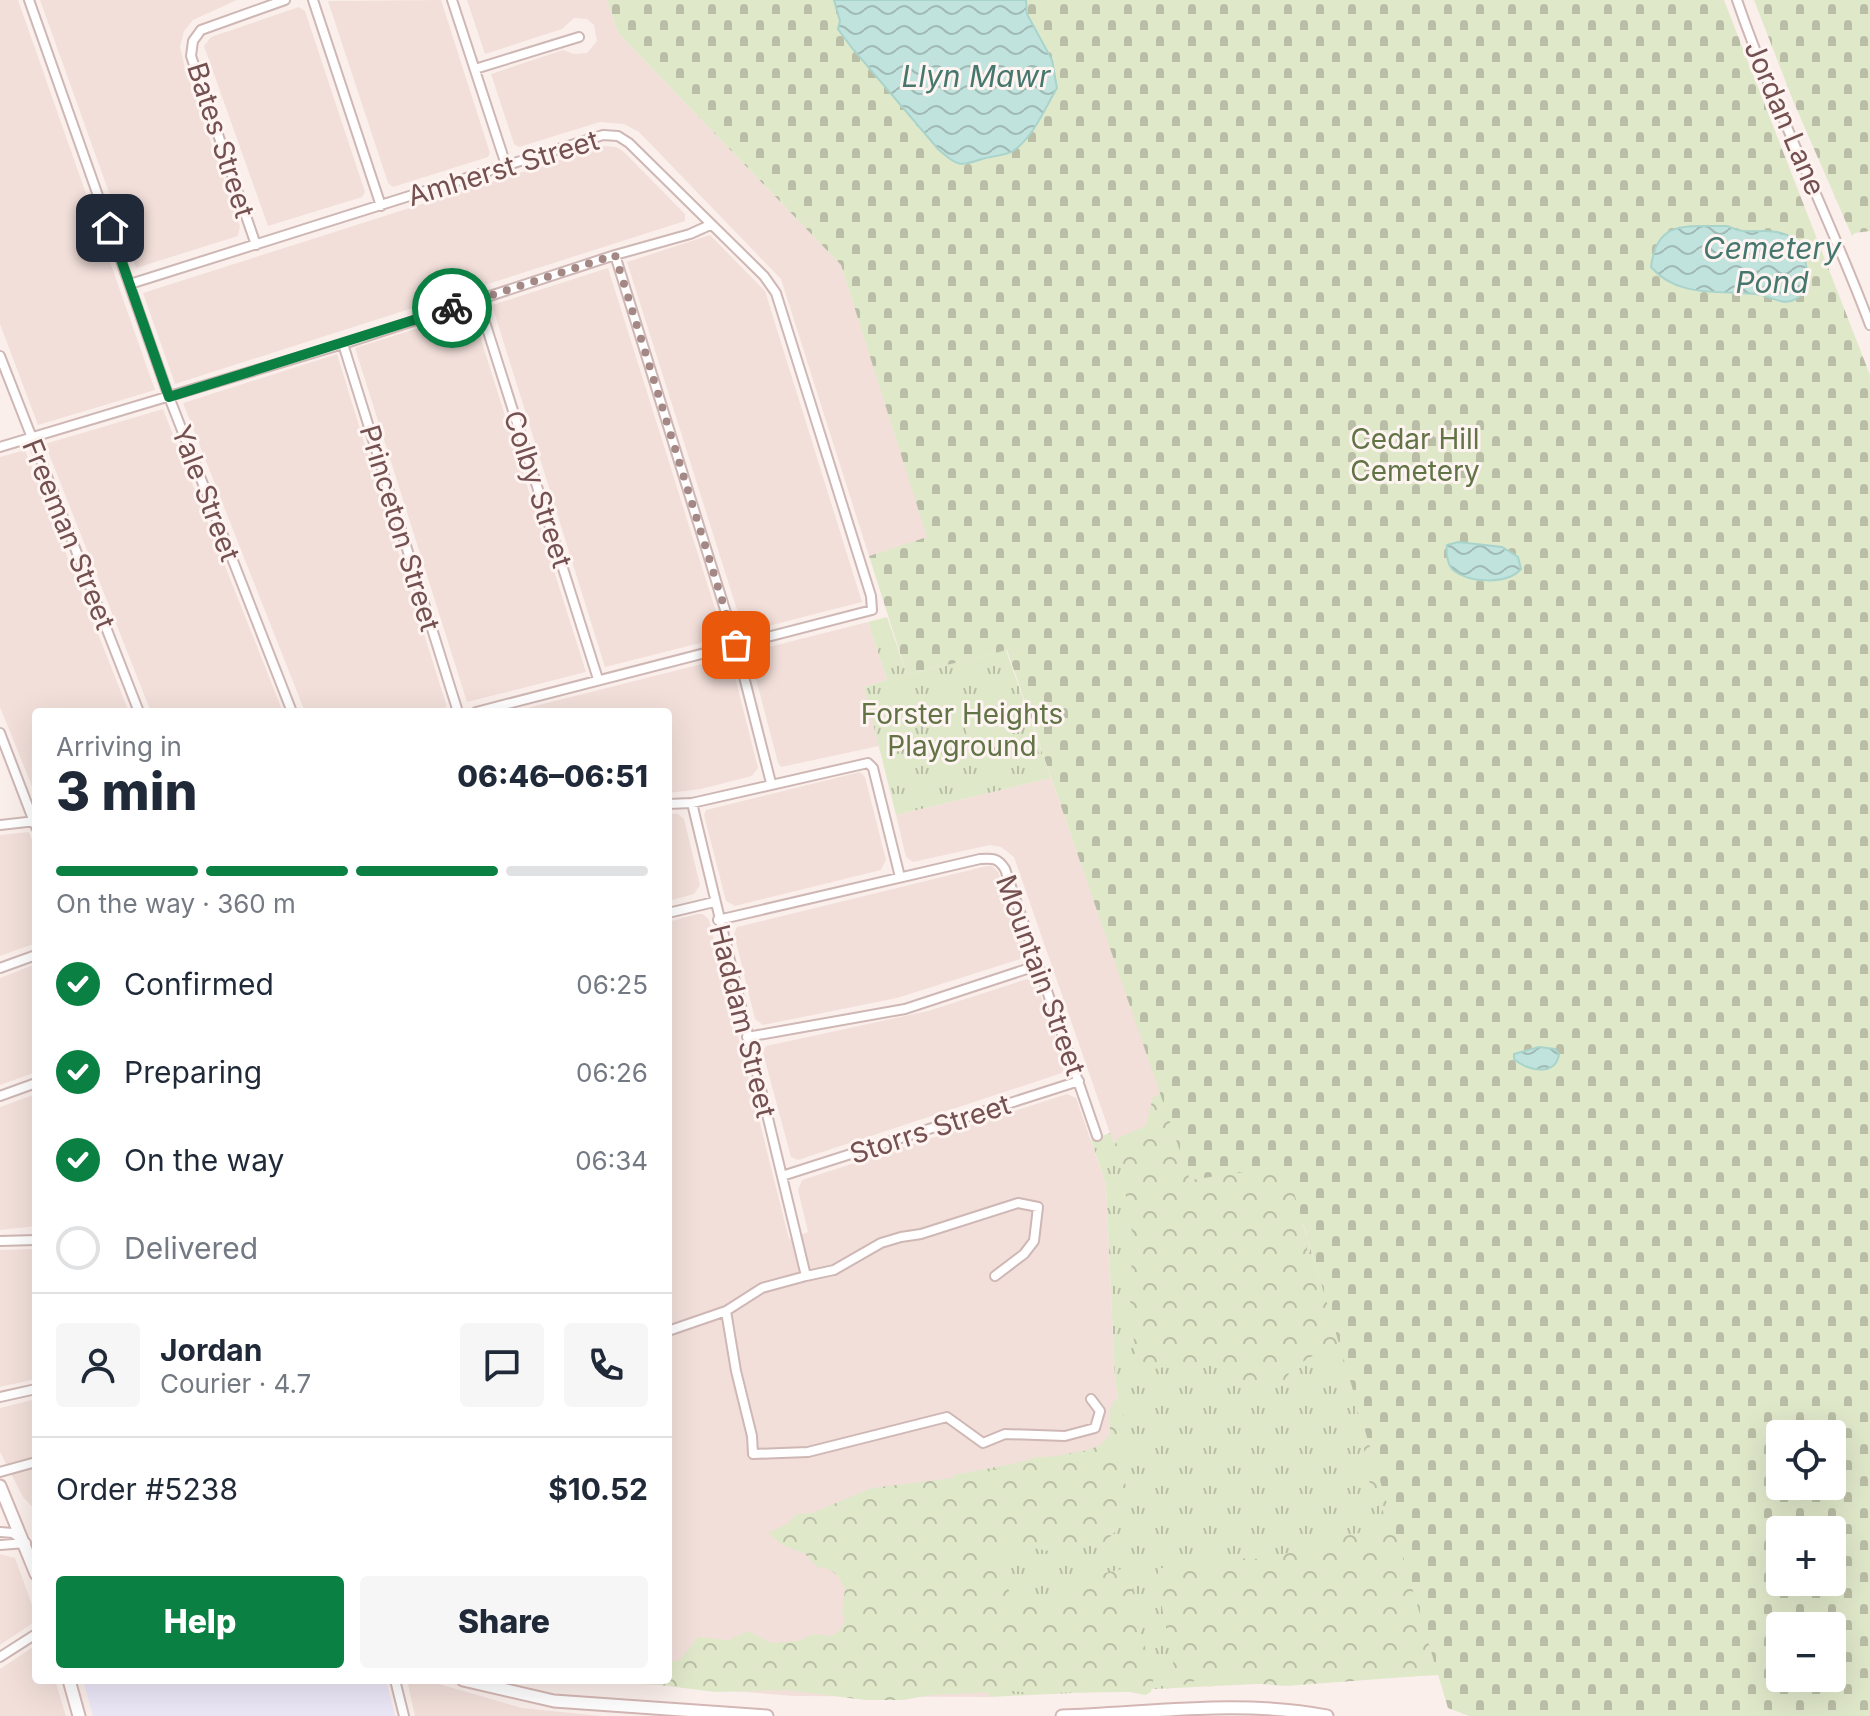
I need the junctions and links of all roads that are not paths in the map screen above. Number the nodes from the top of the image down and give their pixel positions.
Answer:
1 (29, 0) edge
2 (249, 0) edge
3 (285, 0) edge
4 (313, 0) edge
5 (452, 0) edge
6 (1737, 0) edge
7 (255, 11) junction
8 (579, 37) dead end
9 (475, 69) junction
10 (506, 165) junction
11 (381, 206) junction
12 (710, 225) junction
13 (256, 245) junction
14 (615, 255) junction
15 (130, 284) junction
16 (478, 300) junction
17 (1870, 325) edge
18 (343, 344) junction
19 (0, 356) edge
20 (169, 397) junction
21 (31, 438) junction
22 (0, 447) edge
23 (736, 645) junction
24 (598, 679) junction
25 (137, 708) edge
26 (290, 708) edge
27 (457, 708) edge
28 (491, 708) edge
29 (0, 733) edge
30 (771, 783) junction
31 (692, 803) junction
32 (672, 804) edge
33 (32, 815) edge
34 (32, 823) edge
35 (0, 825) edge
36 (900, 877) junction
37 (714, 902) junction
38 (672, 912) edge
39 (718, 920) junction
40 (32, 956) edge
41 (1039, 965) junction
42 (0, 968) edge
43 (747, 1037) junction
44 (1079, 1081) junction
45 (32, 1084) edge
46 (0, 1096) edge
47 (1097, 1136) dead end
48 (782, 1176) junction
49 (32, 1240) edge
50 (0, 1241) edge
51 (806, 1276) junction
52 (995, 1276) dead end
53 (726, 1311) junction
54 (672, 1330) edge
55 (32, 1390) edge
56 (0, 1397) edge
57 (1091, 1399) dead end
58 (32, 1463) edge
59 (0, 1472) edge
60 (0, 1486) edge
61 (0, 1532) edge
62 (0, 1545) edge
63 (31, 1547) edge
64 (32, 1637) edge
65 (0, 1657) edge
66 (70, 1684) edge
67 (396, 1684) edge
68 (480, 1684) edge
69 (668, 1713) edge
70 (1171, 1713) edge
71 (1314, 1715) edge
72 (79, 1716) edge
73 (404, 1716) edge
74 (767, 1716) edge
75 (1062, 1716) edge
76 (1327, 1716) edge

1 - 15 street, Yale Street
2 - 7 street
3 - 7 street, Bates Street
4 - 11 street
5 - 9 street
6 - 17 street, Jordan Lane
7 - 13 street, Bates Street
8 - 9 street
9 - 10 street
10 - 11 street, Amherst Street
10 - 12 street, Amherst Street
11 - 13 street, Amherst Street
12 - 14 street
12 - 23 street, Amherst Street
13 - 15 street, Amherst Street
14 - 16 street
14 - 23 street
15 - 20 street, Yale Street
16 - 18 street
16 - 24 street, Colby Street
18 - 20 street
18 - 27 street, Princeton Street
19 - 21 street, Freeman Street
20 - 21 street
20 - 26 street, Yale Street
21 - 22 street
21 - 25 street, Freeman Street
23 - 24 street
23 - 30 street
24 - 28 street
29 - 33 street
30 - 31 street
30 - 36 street
31 - 32 street
31 - 37 street, Haddam Street
34 - 35 street
36 - 39 street, Mountain Street
36 - 41 street, Mountain Street
37 - 38 street
37 - 39 street, Haddam Street
39 - 43 street, Haddam Street
40 - 42 street
41 - 43 street
41 - 44 street, Mountain Street
43 - 48 street, Haddam Street
44 - 47 street, Mountain Street
44 - 48 street, Storrs Street
45 - 46 street
48 - 51 street, Haddam Street
49 - 50 street
51 - 52 street
51 - 53 street
53 - 54 street
53 - 57 street
55 - 56 street
58 - 59 street
60 - 63 main road
61 - 63 street
62 - 63 street
64 - 65 street
66 - 72 main road
67 - 73 street
68 - 69 main road
69 - 74 main road
70 - 71 main road
70 - 75 main road
71 - 76 main road

